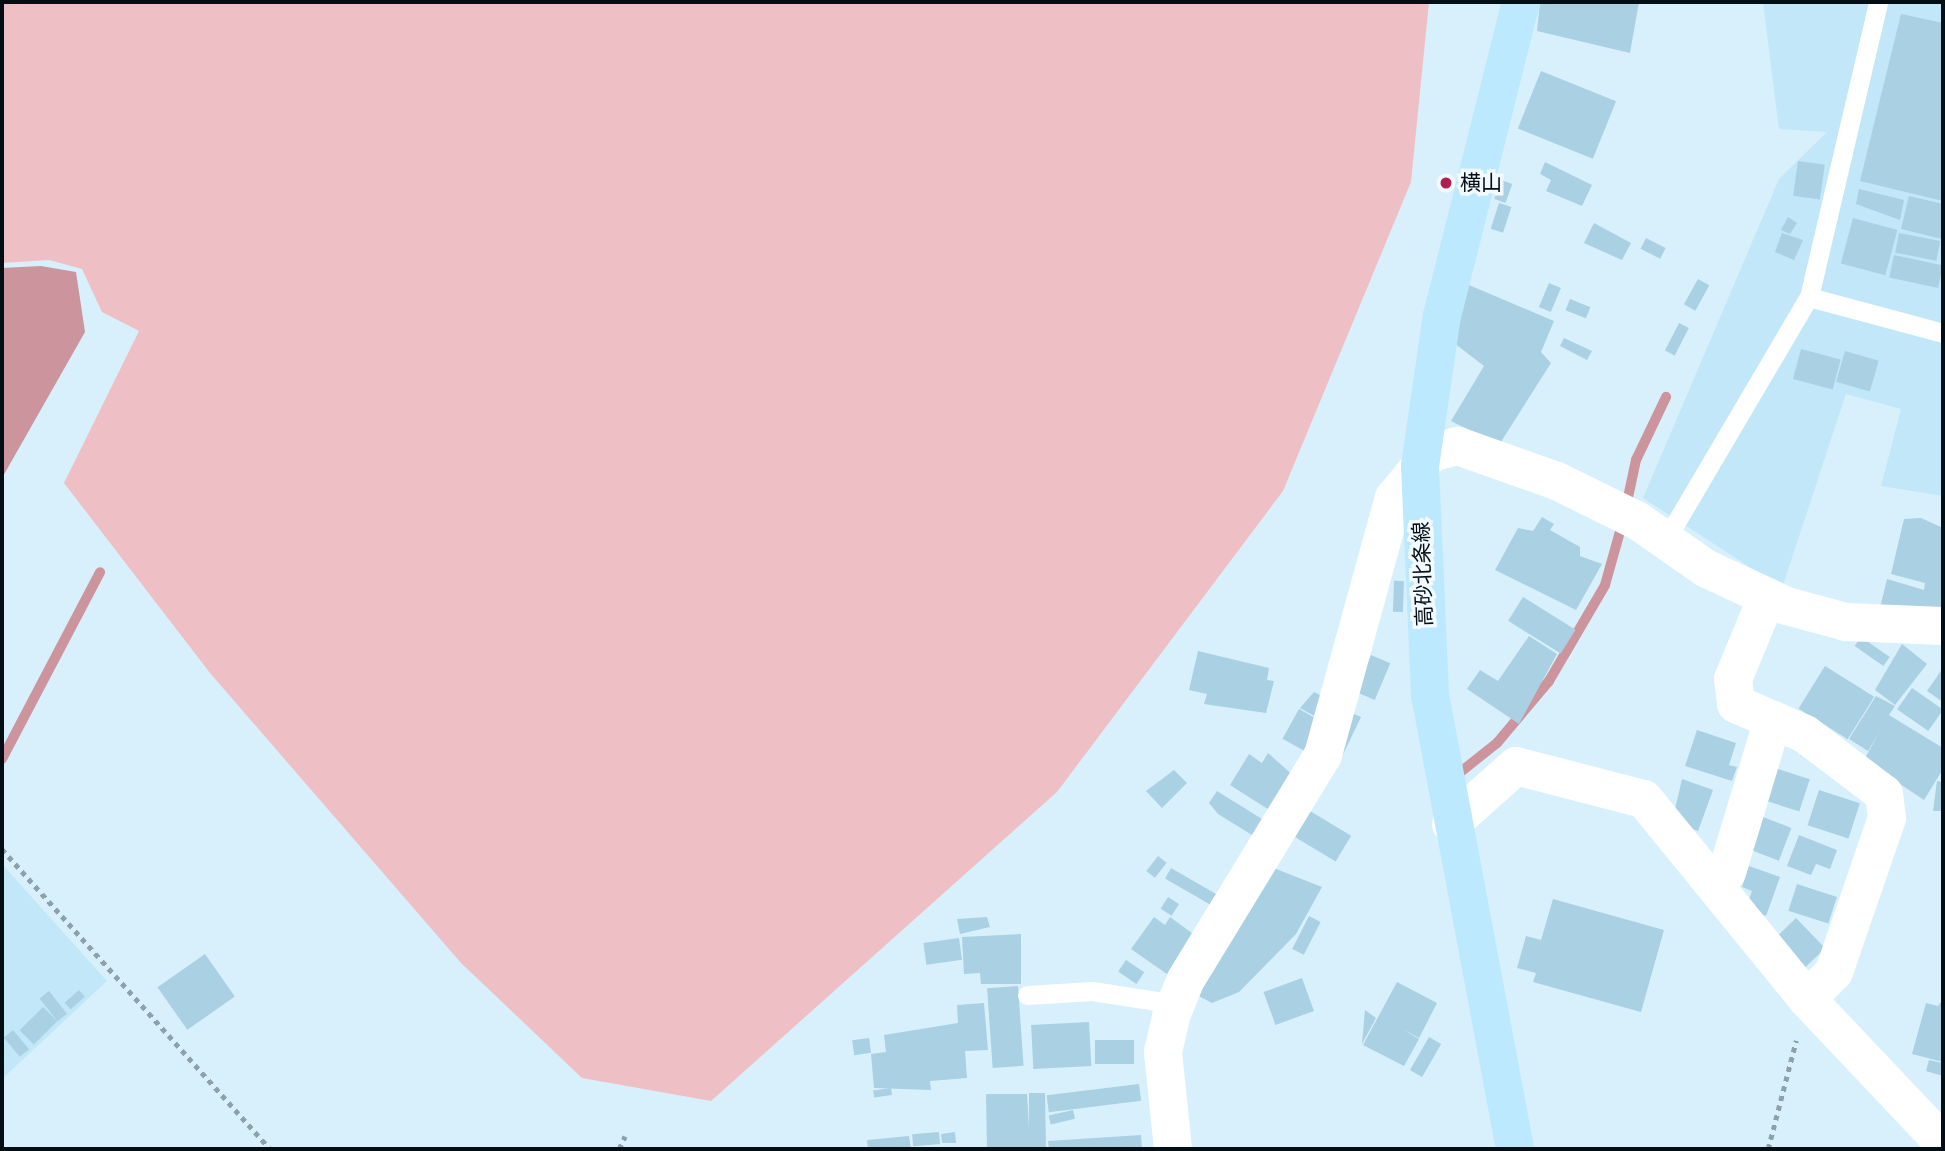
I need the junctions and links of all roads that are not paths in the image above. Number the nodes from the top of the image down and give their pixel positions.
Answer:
1 (1521, 2) edge
2 (1878, 2) edge
3 (1809, 297) junction
4 (1943, 333) edge
5 (1420, 466) junction
6 (1639, 523) junction
7 (1767, 597) junction
8 (1943, 626) edge
9 (1773, 720) junction
10 (1451, 824) junction
11 (1727, 872) dead end
12 (1027, 995) dead end
13 (1807, 999) junction
14 (1176, 1004) junction
15 (1943, 1143) edge
16 (1173, 1149) edge
17 (1515, 1149) edge

1 - 5 main road, 高砂北条線
2 - 3 lane
3 - 4 lane
3 - 6 lane
5 - 6 street
5 - 10 main road, 高砂北条線
5 - 14 street
6 - 7 street
7 - 8 street
7 - 9 street
9 - 11 street
9 - 13 street
10 - 13 street
10 - 17 main road, 高砂北条線
12 - 14 lane
13 - 15 street
14 - 16 street

